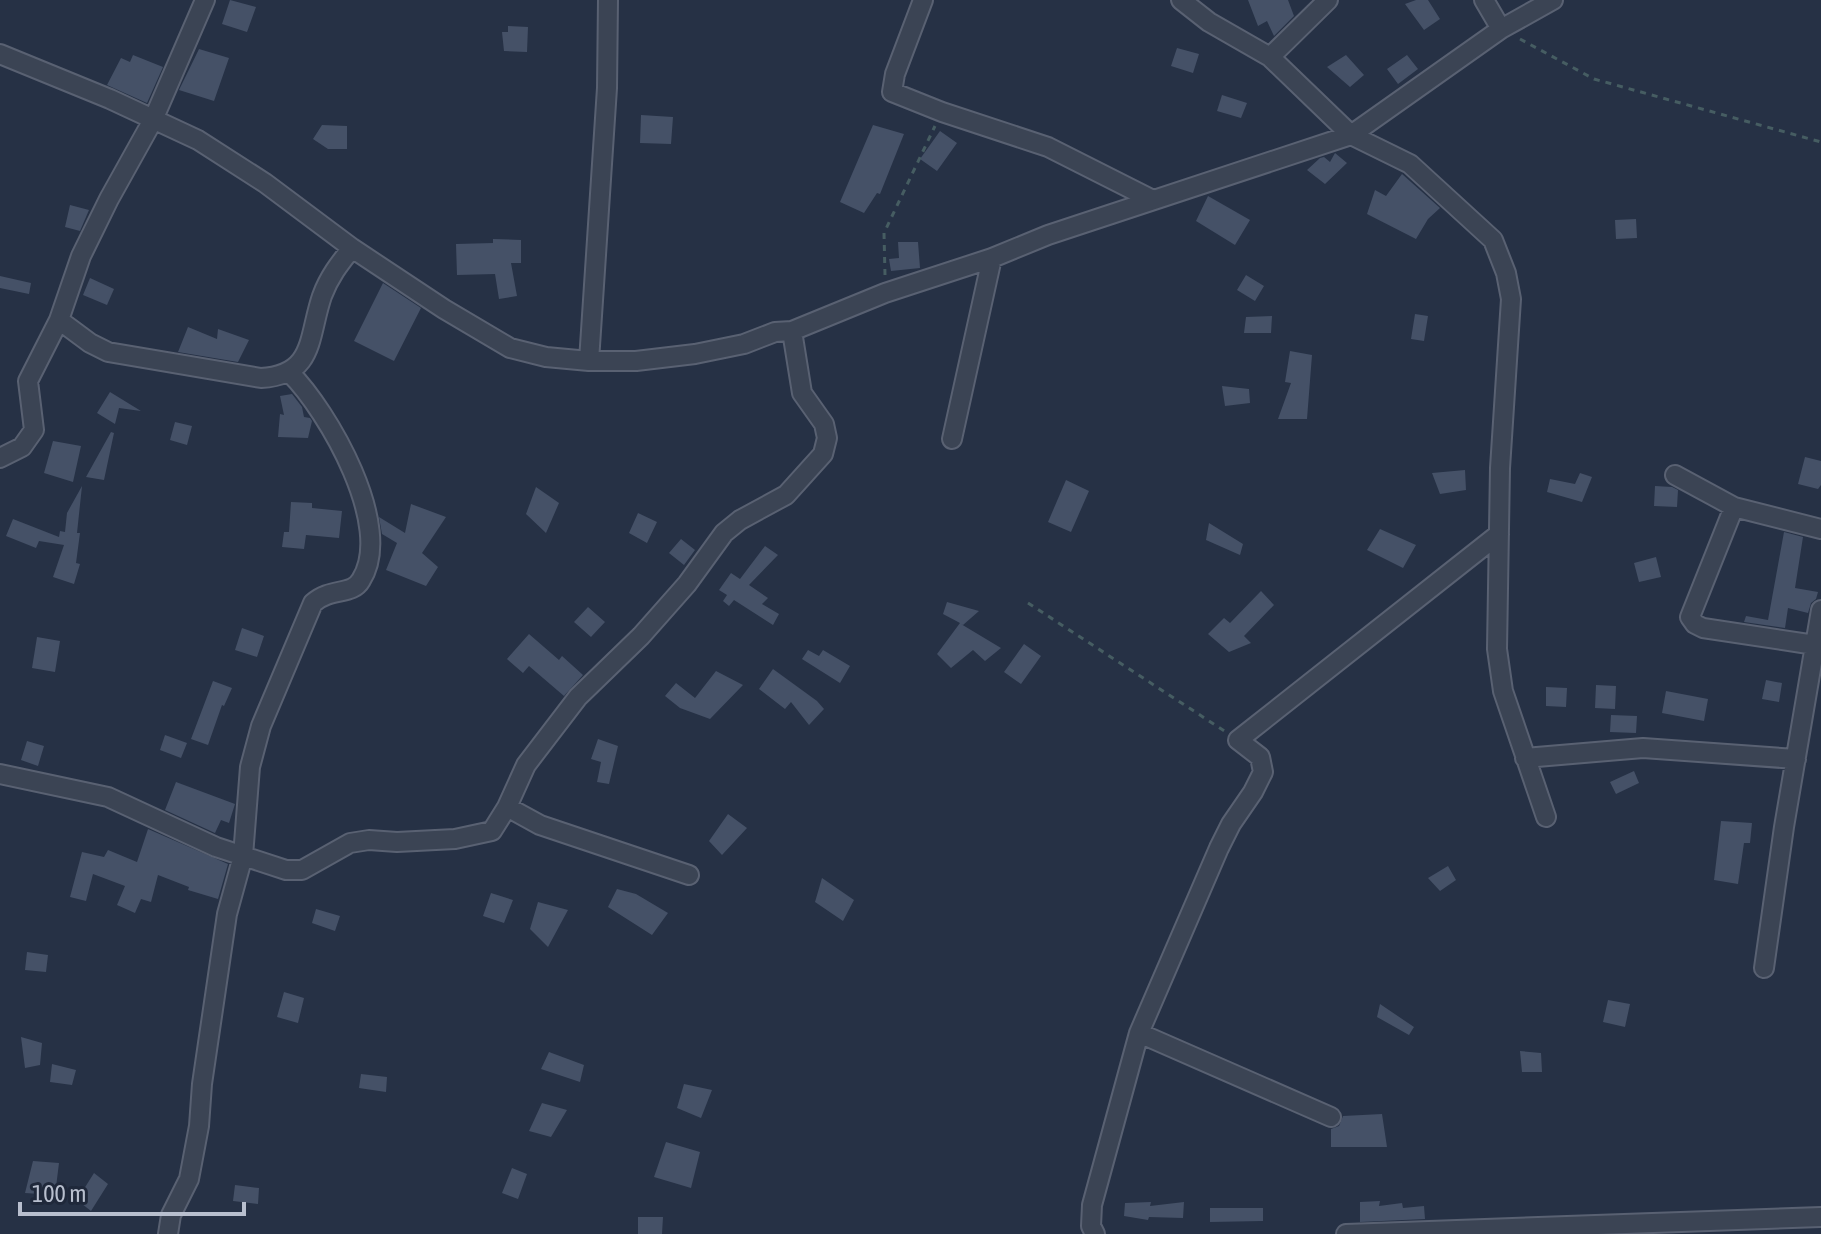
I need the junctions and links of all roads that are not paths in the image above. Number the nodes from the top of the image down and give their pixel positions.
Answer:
1 (205, 0) edge
2 (608, 0) edge
3 (923, 0) edge
4 (1181, 0) edge
5 (1328, 0) edge
6 (1484, 0) edge
7 (1553, 0) edge
8 (1501, 29) junction
9 (0, 54) edge
10 (1270, 57) junction
11 (153, 120) junction
12 (1351, 135) junction
13 (1153, 200) junction
14 (352, 248) junction
15 (992, 258) junction
16 (59, 320) junction
17 (792, 331) junction
18 (589, 361) junction
19 (290, 373) junction
20 (952, 439) dead end
21 (0, 458) edge
22 (1675, 475) dead end
23 (1734, 507) junction
24 (1821, 529) edge
25 (1499, 534) junction
26 (1821, 610) edge
27 (1815, 645) junction
28 (1525, 758) junction
29 (1796, 759) junction
30 (0, 774) edge
31 (507, 807) junction
32 (1546, 817) dead end
33 (243, 856) junction
34 (689, 875) dead end
35 (1764, 968) dead end
36 (1139, 1033) junction
37 (1331, 1117) dead end
38 (1821, 1217) edge
39 (168, 1234) edge
40 (1095, 1234) edge
41 (1346, 1234) edge

1 - 11 street
2 - 18 street
3 - 13 street
4 - 10 street
5 - 10 street
6 - 8 street
7 - 8 street
8 - 12 street
9 - 11 street
10 - 12 street
11 - 14 street
11 - 16 street
12 - 13 street
12 - 25 street
13 - 15 street
14 - 18 street
14 - 19 street
15 - 17 street
15 - 20 street
16 - 19 street
16 - 21 street
17 - 18 street
17 - 31 street
19 - 33 street
22 - 23 street
23 - 24 street
23 - 27 street
25 - 28 street
25 - 36 street
26 - 27 street
27 - 29 street
28 - 29 street
28 - 32 street
29 - 35 street
30 - 33 street
31 - 33 street
31 - 34 street
33 - 39 street
36 - 37 street
36 - 40 street
38 - 41 street

